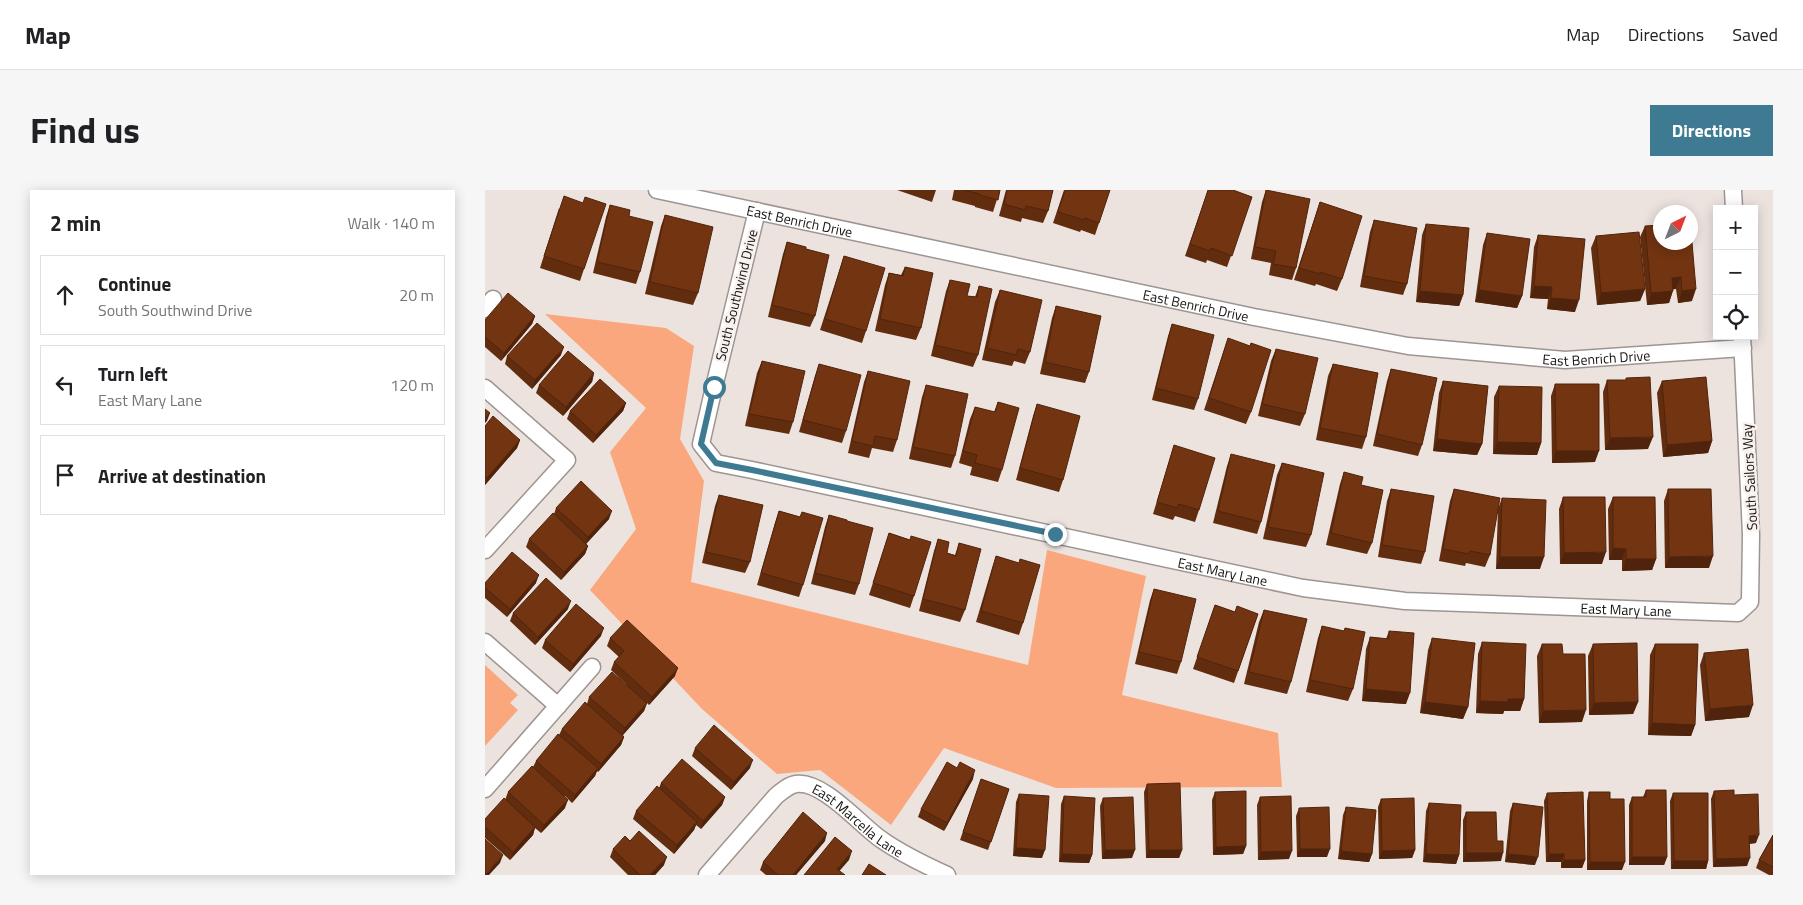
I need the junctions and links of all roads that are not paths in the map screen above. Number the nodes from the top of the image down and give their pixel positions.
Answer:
1 (657, 190) edge
2 (1733, 190) edge
3 (1734, 205) edge
4 (757, 211) junction
5 (1742, 342) edge
6 (485, 388) edge
7 (716, 463) joint
8 (485, 550) edge
9 (1738, 613) joint
10 (485, 642) edge
11 (592, 667) dead end
12 (558, 706) junction
13 (486, 786) edge
14 (707, 875) edge
15 (947, 875) edge

1 - 4 street, East Benrich Drive
2 - 3 street
4 - 5 street, East Benrich Drive
4 - 7 street, South Southwind Drive
5 - 9 street, South Sailors Way
6 - 8 street
7 - 9 street, East Mary Lane
10 - 12 street
11 - 12 street
12 - 13 street
14 - 15 street, East Marcella Lane

